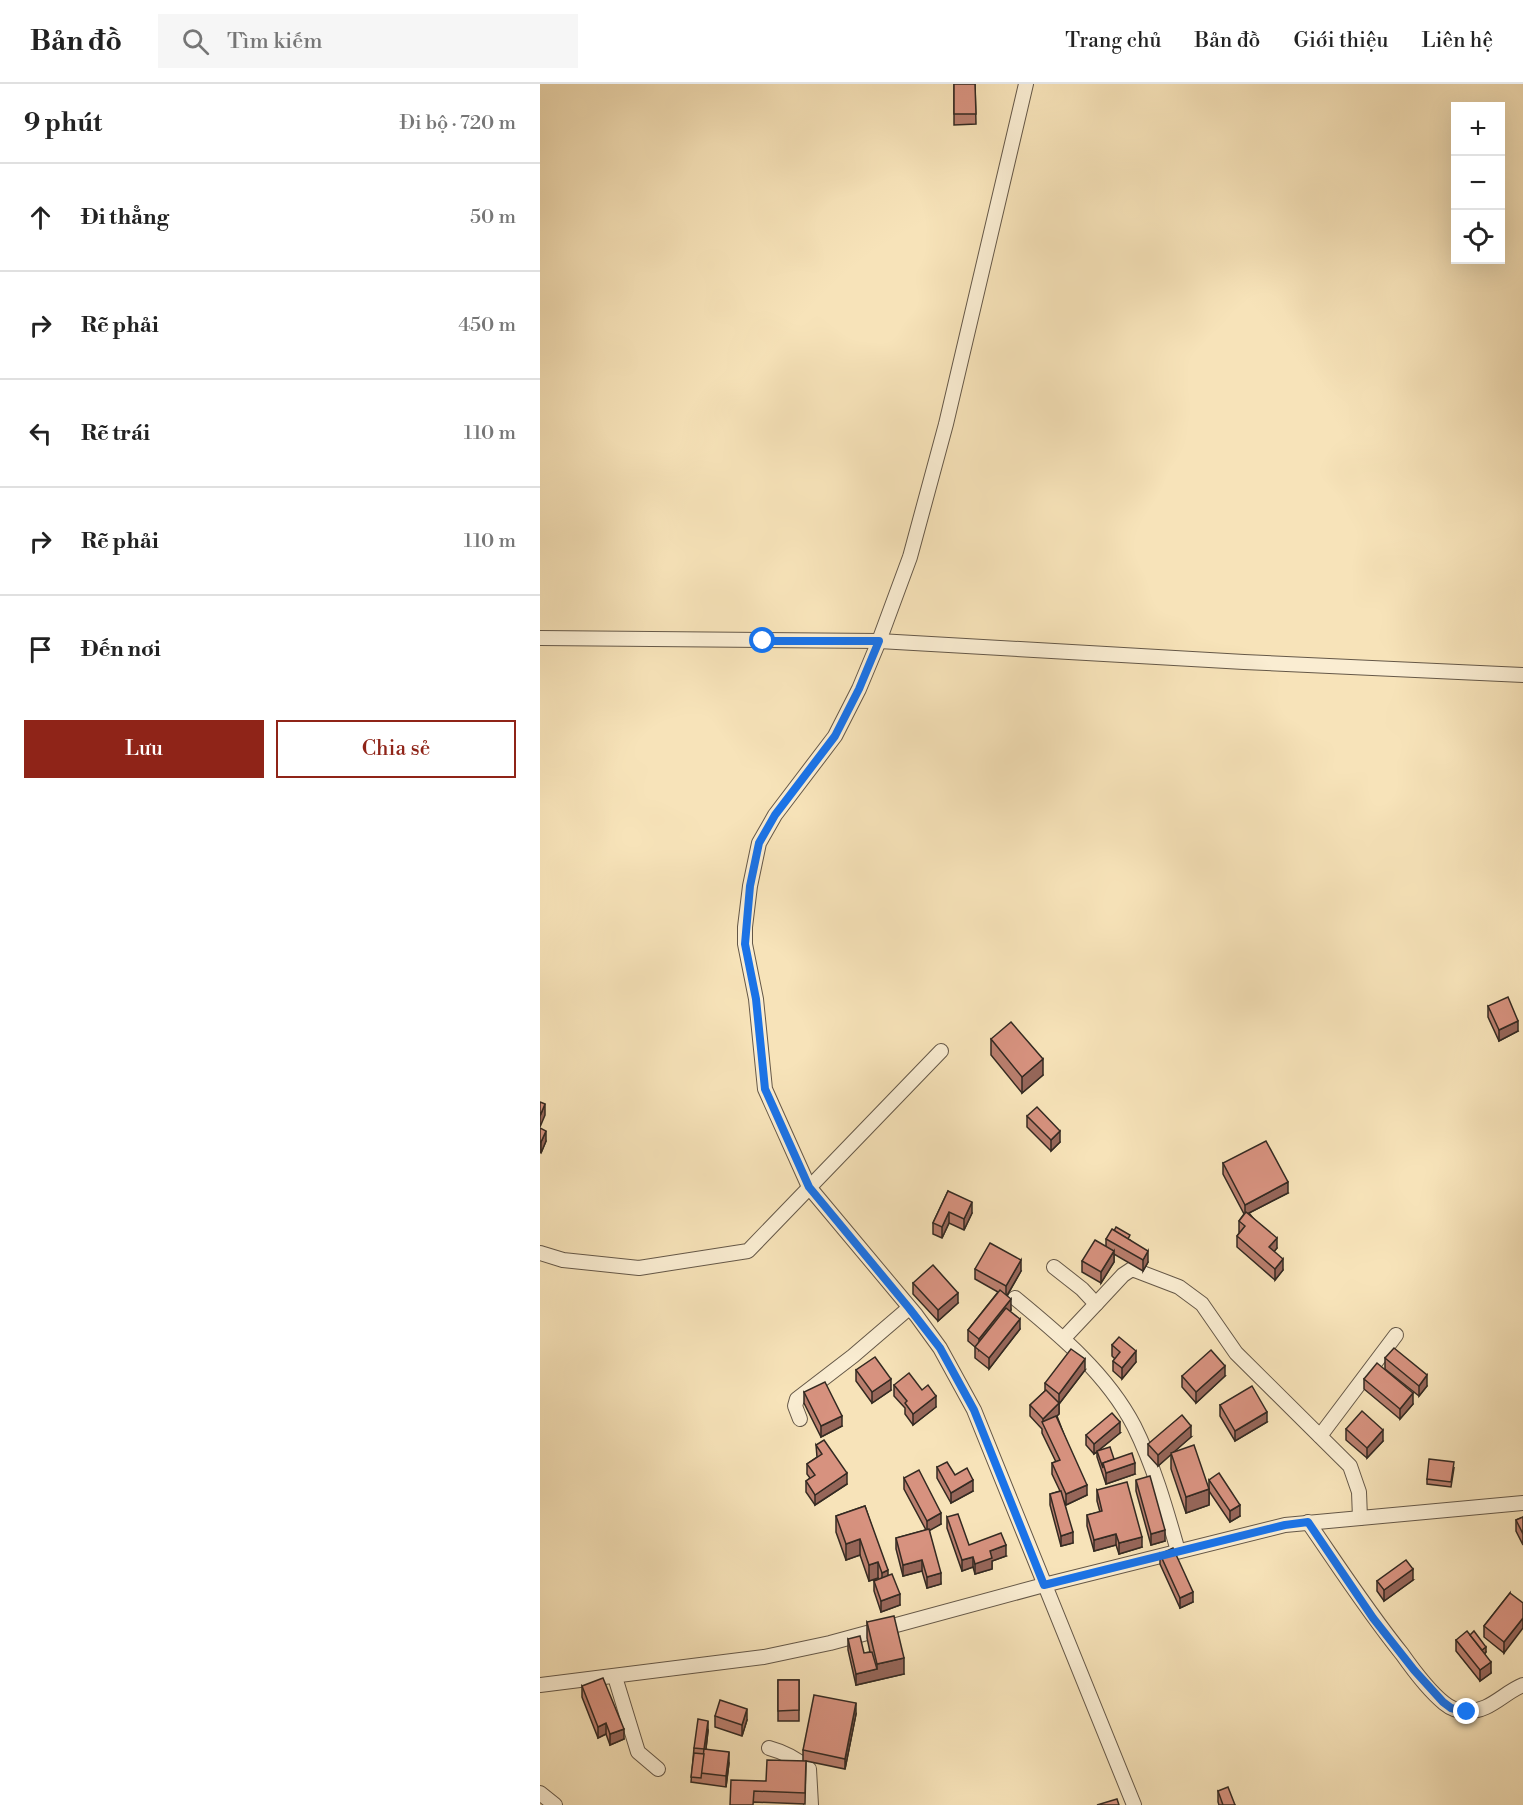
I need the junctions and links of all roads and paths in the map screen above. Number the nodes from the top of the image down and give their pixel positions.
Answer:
1 (1026, 84) edge
2 (540, 638) edge
3 (879, 641) junction
4 (1523, 675) edge
5 (941, 1051) dead end
6 (809, 1187) junction
7 (540, 1253) edge
8 (1054, 1267) dead end
9 (1015, 1298) dead end
10 (1096, 1304) junction
11 (909, 1308) junction
12 (1396, 1335) dead end
13 (1064, 1338) junction
14 (800, 1419) dead end
15 (1320, 1436) junction
16 (1523, 1503) edge
17 (1360, 1518) junction
18 (1308, 1522) junction
19 (1178, 1551) junction
20 (1044, 1585) junction
21 (615, 1677) junction
22 (540, 1685) edge
23 (1523, 1685) edge
24 (769, 1749) dead end
25 (658, 1769) dead end
26 (540, 1793) edge
27 (555, 1805) edge
28 (811, 1805) edge
29 (1134, 1805) edge

1 - 3 street
2 - 3 street
3 - 4 street
3 - 6 street
5 - 6 street
6 - 7 street
6 - 11 street
8 - 10 street
9 - 13 street
10 - 13 street
10 - 15 street
11 - 14 street
11 - 20 street
12 - 15 street
13 - 19 street
15 - 17 street
16 - 17 street
17 - 18 street
18 - 19 street
18 - 23 street
19 - 20 street
20 - 21 street
20 - 29 street
21 - 22 street
21 - 25 street
24 - 28 street
26 - 27 street

